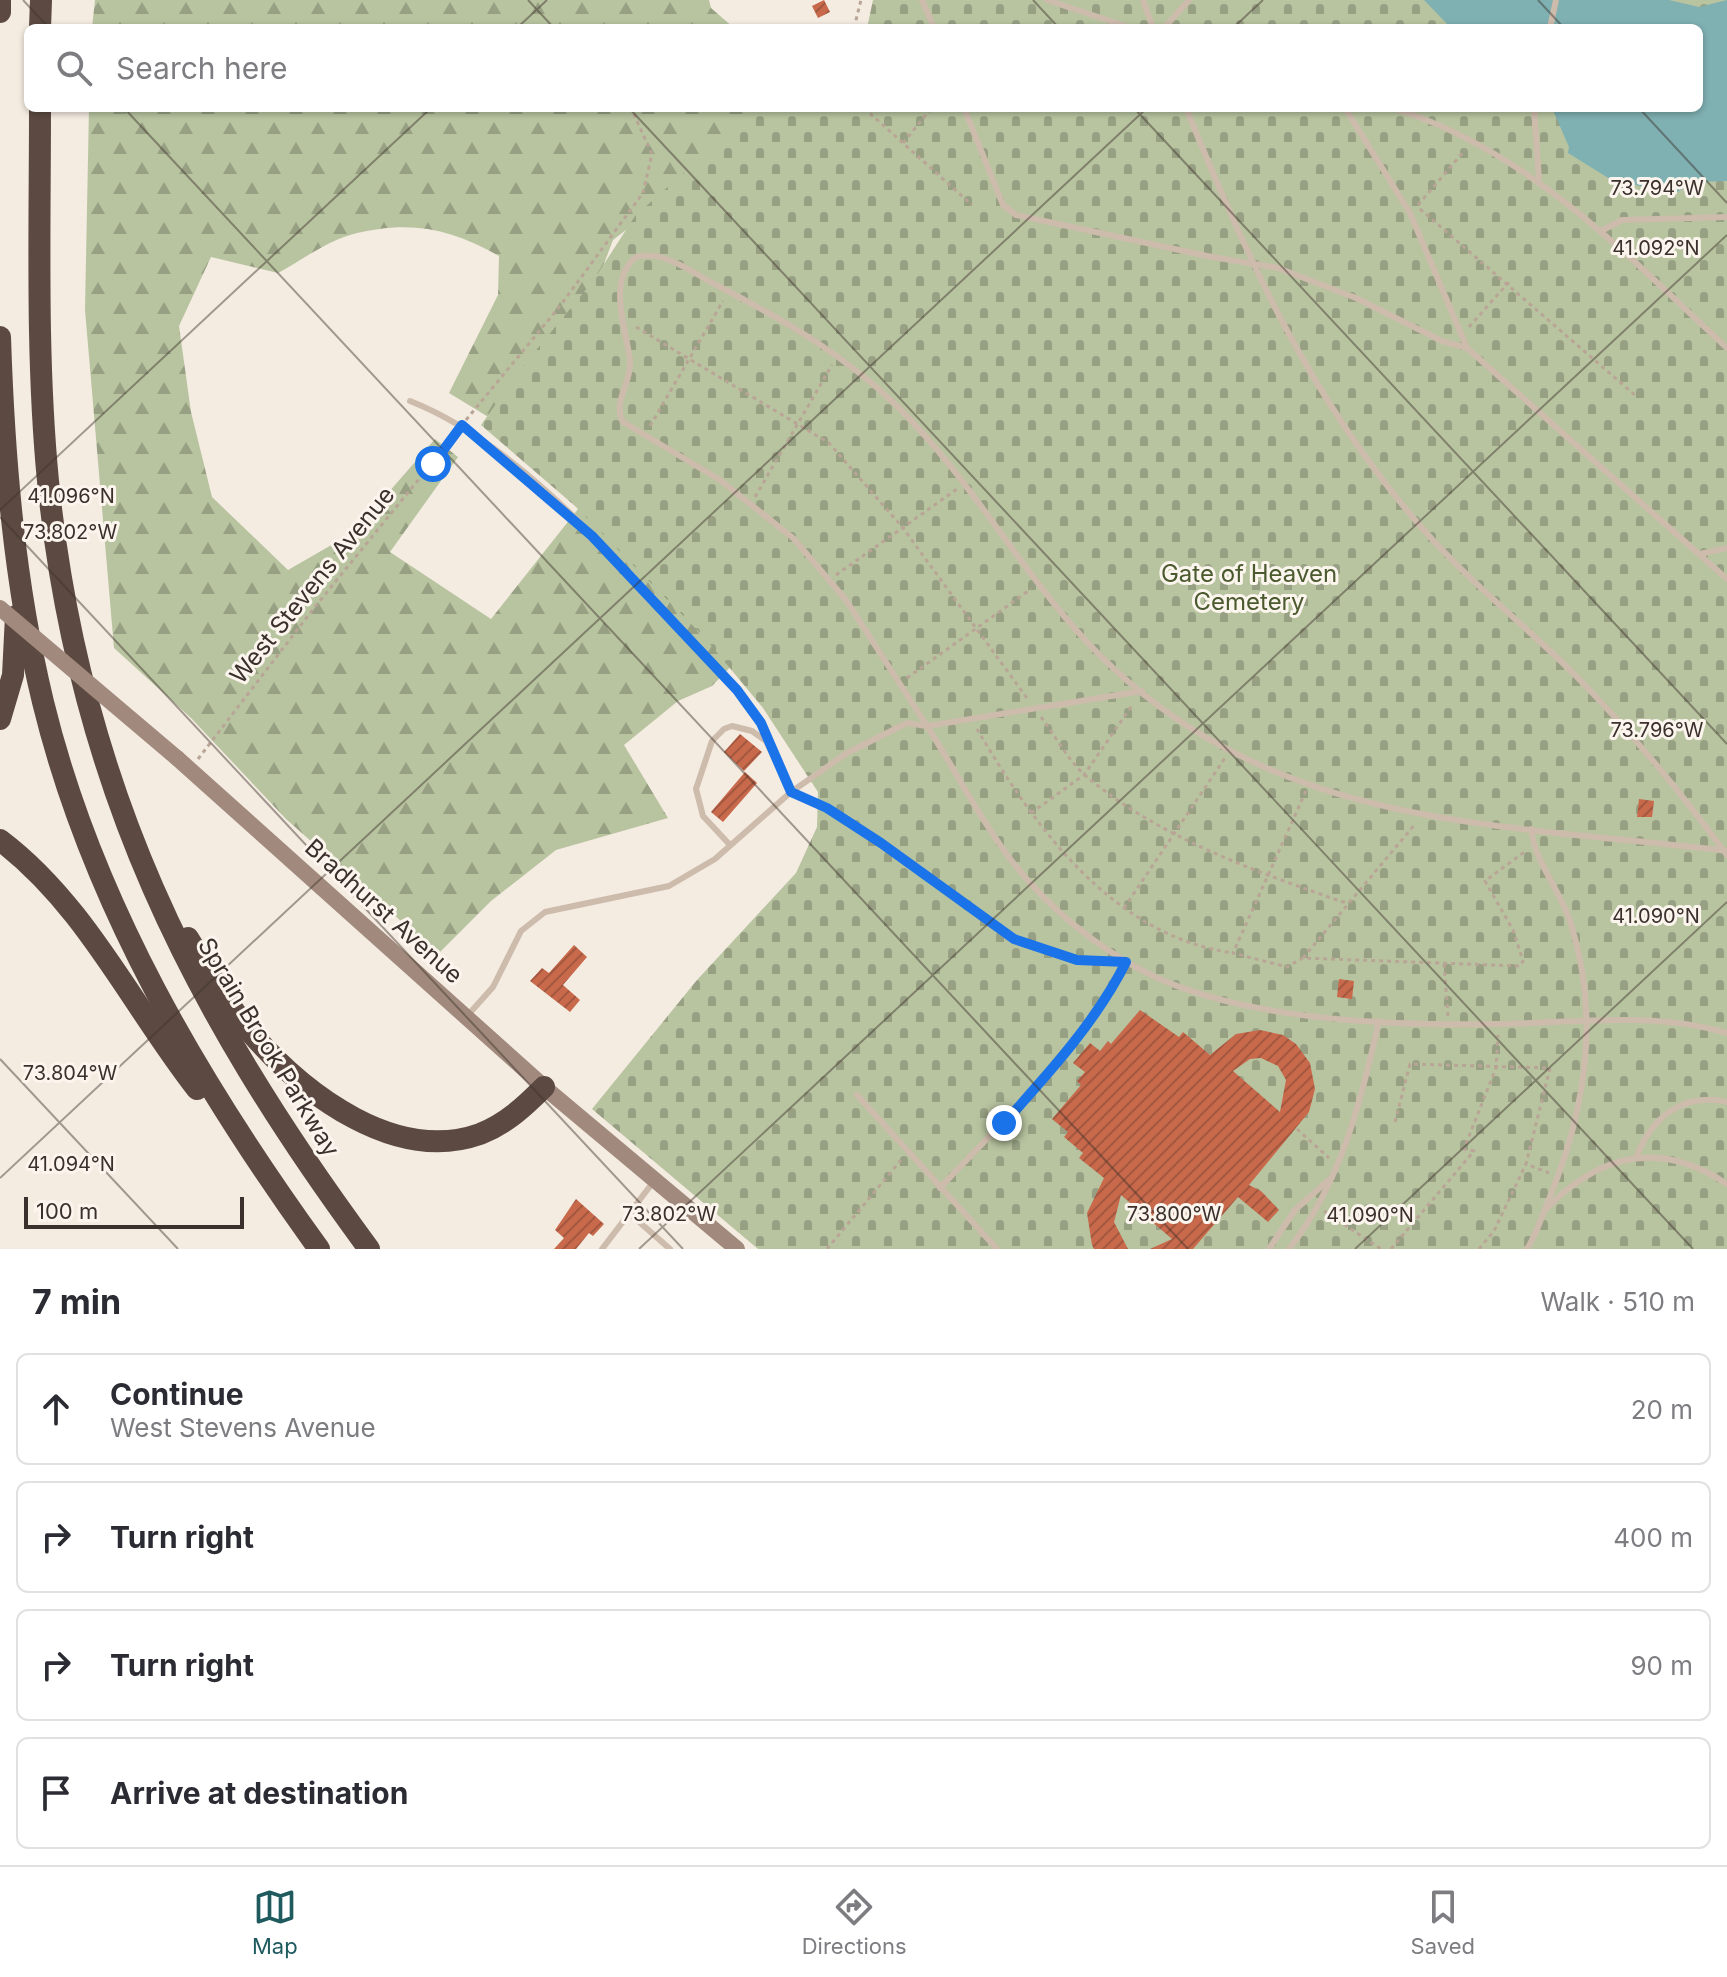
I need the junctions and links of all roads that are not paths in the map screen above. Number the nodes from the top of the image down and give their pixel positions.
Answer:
1 (0, 0) edge
2 (41, 0) edge
3 (922, 0) edge
4 (1047, 0) edge
5 (1143, 0) edge
6 (1189, 0) edge
7 (1556, 0) edge
8 (0, 12) edge
9 (40, 24) edge
10 (932, 24) edge
11 (1119, 24) edge
12 (1152, 24) edge
13 (1168, 24) edge
14 (1551, 24) edge
15 (40, 112) edge
16 (966, 112) edge
17 (1188, 112) edge
18 (1347, 112) edge
19 (1403, 112) edge
20 (1534, 112) edge
21 (1539, 180) junction
22 (1727, 217) edge
23 (1601, 231) junction
24 (1250, 263) junction
25 (0, 337) edge
26 (1467, 348) junction
27 (1727, 348) edge
28 (410, 401) dead end
29 (1727, 548) edge
30 (1700, 554) junction
31 (18, 575) junction
32 (1727, 579) edge
33 (0, 608) edge
34 (1142, 691) junction
35 (0, 719) edge
36 (927, 726) junction
37 (774, 752) junction
38 (791, 792) junction
39 (1531, 829) junction
40 (0, 840) edge
41 (730, 845) junction
42 (1726, 852) edge
43 (142, 867) junction
44 (1126, 962) junction
45 (466, 1017) junction
46 (1379, 1021) junction
47 (1587, 1022) junction
48 (1727, 1033) edge
49 (544, 1087) junction
50 (857, 1095) dead end
51 (1727, 1102) edge
52 (247, 1148) junction
53 (1636, 1158) junction
54 (1334, 1174) junction
55 (654, 1181) junction
56 (1727, 1184) edge
57 (940, 1188) junction
58 (629, 1213) junction
59 (1543, 1213) junction
60 (1529, 1247) edge
61 (319, 1249) edge
62 (369, 1249) edge
63 (602, 1249) edge
64 (670, 1249) edge
65 (737, 1249) edge
66 (997, 1249) edge
67 (1269, 1249) edge
68 (1289, 1249) edge

1 - 8 highway
2 - 9 highway
3 - 10 lane
4 - 11 lane
5 - 12 lane
6 - 13 lane
7 - 14 lane
15 - 43 highway, Sprain Brook Parkway
16 - 24 lane
17 - 24 lane
18 - 26 lane
19 - 21 lane
20 - 21 lane
21 - 23 lane
22 - 23 lane
23 - 27 lane
24 - 26 lane
24 - 42 lane
25 - 31 highway
26 - 30 lane
28 - 37 lane
29 - 30 lane
30 - 32 lane
31 - 35 highway
31 - 52 highway
33 - 45 main road, Bradhurst Avenue, bridge
34 - 36 lane
34 - 36 lane
34 - 39 lane
36 - 38 lane
36 - 44 lane
37 - 38 lane
37 - 41 lane
38 - 41 lane
38 - 44 lane
39 - 42 lane
39 - 47 lane
40 - 52 highway
41 - 45 lane
43 - 49 highway
43 - 62 highway, Sprain Brook Parkway
44 - 46 lane
44 - 57 lane
45 - 49 main road, Bradhurst Avenue
46 - 47 lane
46 - 54 lane
47 - 48 lane
47 - 59 lane
49 - 55 main road, Bradhurst Avenue
50 - 57 lane
51 - 53 lane
52 - 61 highway
53 - 56 lane
53 - 59 lane
54 - 67 lane
54 - 68 lane
55 - 58 lane
55 - 65 main road, Bradhurst Avenue
57 - 66 lane
58 - 63 lane
58 - 64 lane
59 - 60 lane

